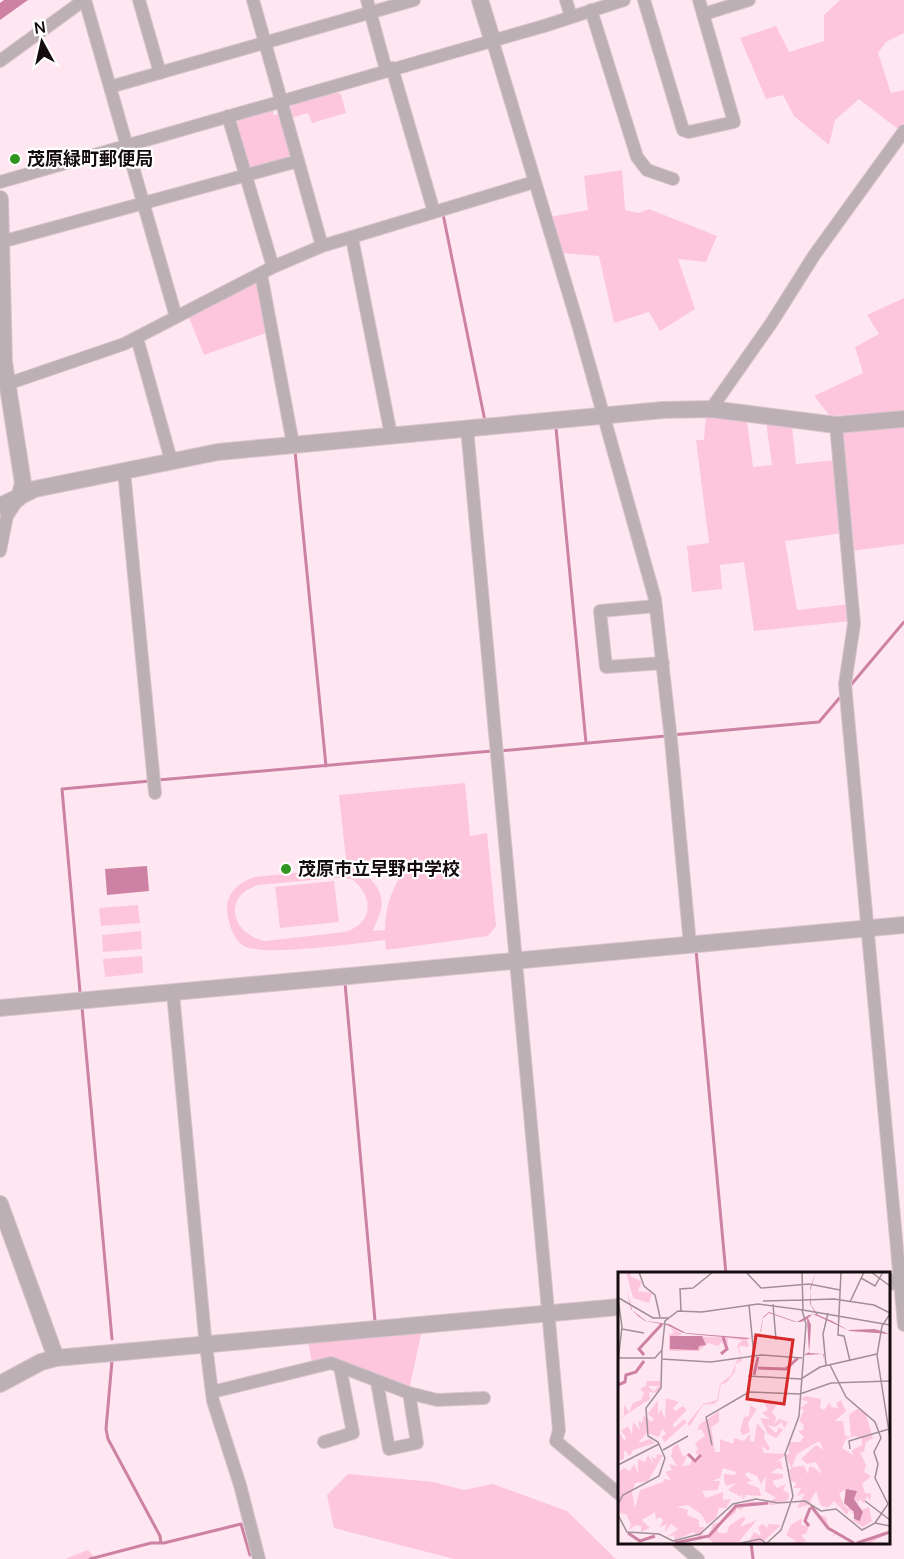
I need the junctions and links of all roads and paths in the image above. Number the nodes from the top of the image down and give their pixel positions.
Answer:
1 (85, 0) edge
2 (139, 0) edge
3 (253, 0) edge
4 (414, 0) edge
5 (480, 0) edge
6 (566, 0) edge
7 (624, 0) edge
8 (644, 0) edge
9 (699, 0) edge
10 (749, 0) edge
11 (369, 6) edge
12 (591, 10) junction
13 (704, 14) junction
14 (571, 17) junction
15 (492, 39) junction
16 (266, 43) junction
17 (0, 61) edge
18 (389, 69) junction
19 (160, 73) junction
20 (110, 87) junction
21 (282, 100) junction
22 (228, 116) junction
23 (904, 131) edge
24 (126, 145) junction
25 (298, 161) junction
26 (244, 176) junction
27 (673, 179) dead end
28 (0, 182) edge
29 (534, 182) junction
30 (0, 199) edge
31 (143, 203) junction
32 (434, 212) junction
33 (352, 238) junction
34 (1, 242) edge
35 (322, 246) junction
36 (273, 267) junction
37 (261, 274) junction
38 (176, 317) junction
39 (136, 338) junction
40 (7, 384) junction
41 (711, 409) junction
42 (604, 416) junction
43 (904, 419) edge
44 (836, 425) junction
45 (466, 428) junction
46 (391, 435) junction
47 (293, 444) junction
48 (171, 460) junction
49 (124, 471) junction
50 (19, 498) junction
51 (0, 506) edge
52 (0, 551) edge
53 (657, 606) junction
54 (663, 663) junction
55 (155, 793) dead end
56 (904, 925) edge
57 (867, 929) junction
58 (690, 945) junction
59 (515, 961) junction
60 (172, 993) junction
61 (0, 1008) edge
62 (0, 1204) edge
63 (897, 1282) edge
64 (618, 1307) edge
65 (548, 1313) junction
66 (904, 1325) edge
67 (206, 1345) junction
68 (56, 1358) junction
69 (340, 1367) junction
70 (377, 1382) junction
71 (0, 1384) edge
72 (212, 1392) junction
73 (409, 1393) junction
74 (484, 1398) dead end
75 (324, 1442) dead end
76 (618, 1493) edge
77 (680, 1544) edge
78 (259, 1557) edge
79 (245, 1559) edge
80 (698, 1559) edge

1 - 17 street
1 - 20 street
2 - 19 street
3 - 16 street
4 - 11 street
5 - 15 street
6 - 14 street
7 - 12 street
8 - 13 street
9 - 13 street
10 - 13 street
11 - 16 street
11 - 18 street
12 - 14 street
12 - 27 street
14 - 15 street
15 - 18 street
15 - 29 street
16 - 19 street
16 - 21 street
18 - 21 street
18 - 32 street
19 - 20 street
20 - 24 street
21 - 22 street
21 - 25 street
22 - 24 street
22 - 26 street
23 - 41 street
24 - 28 street
24 - 31 street
25 - 26 street
25 - 35 street
26 - 31 street
26 - 36 street
29 - 32 street
29 - 42 street
30 - 34 street
31 - 34 street
31 - 38 street
32 - 33 street
33 - 35 street
33 - 46 street
34 - 40 street
35 - 36 street
36 - 37 street
37 - 38 street
37 - 47 street
38 - 39 street
39 - 40 street
39 - 48 street
40 - 50 street
41 - 42 street
41 - 44 street
42 - 45 street
42 - 53 street
43 - 44 street
44 - 57 street
45 - 46 street
45 - 59 street
46 - 47 street
47 - 48 street
48 - 49 street
49 - 50 street
49 - 55 street
50 - 51 street
50 - 52 street
53 - 54 street
53 - 54 street
54 - 58 street
56 - 57 street
57 - 58 street
57 - 63 street
58 - 59 street
59 - 60 street
59 - 65 street
60 - 61 street
60 - 67 street
62 - 68 street
63 - 66 street
64 - 65 street
65 - 67 street
65 - 76 street
67 - 68 street
67 - 72 street
68 - 71 street
69 - 70 street
69 - 72 street
69 - 75 street
70 - 73 street
70 - 73 street
72 - 78 street
73 - 74 street
77 - 80 street
78 - 79 street

